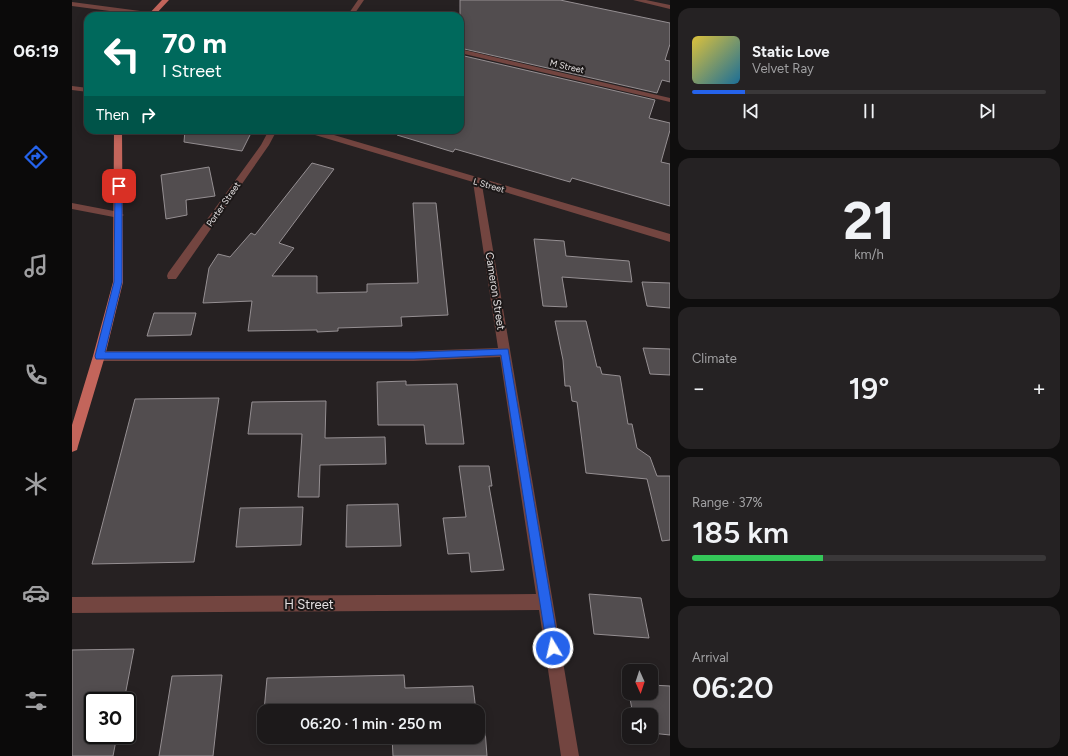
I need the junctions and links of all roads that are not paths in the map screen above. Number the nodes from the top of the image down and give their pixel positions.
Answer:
1 (166, 0) edge
2 (361, 0) edge
3 (636, 0) edge
4 (72, 4) edge
5 (670, 7) edge
6 (129, 12) edge
7 (154, 12) edge
8 (353, 12) edge
9 (464, 51) edge
10 (72, 88) edge
11 (84, 90) edge
12 (670, 100) edge
13 (118, 134) edge
14 (271, 134) edge
15 (321, 134) edge
16 (478, 181) junction
17 (72, 206) edge
18 (119, 215) junction
19 (670, 238) edge
20 (172, 276) dead end
21 (504, 352) junction
22 (99, 356) junction
23 (72, 446) edge
24 (545, 602) junction
25 (72, 605) edge
26 (570, 756) edge

1 - 7 main road
2 - 8 street
3 - 5 street
4 - 6 street
9 - 12 street, M Street
10 - 11 street
13 - 18 main road
14 - 20 street, Porter Street
15 - 16 street, L Street
16 - 19 street, L Street
16 - 21 street, Cameron Street
17 - 18 street
18 - 22 main road
21 - 22 street
21 - 24 street, Cameron Street
22 - 23 main road
24 - 25 street, H Street
24 - 26 street, Cameron Street

